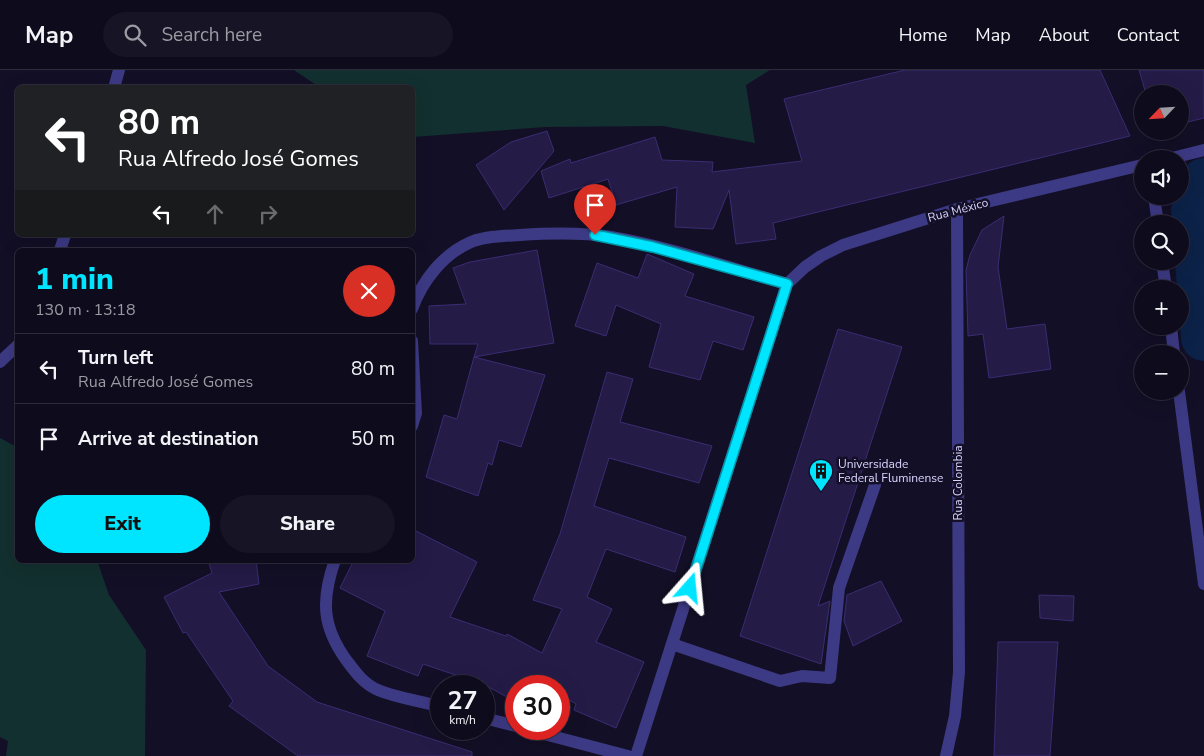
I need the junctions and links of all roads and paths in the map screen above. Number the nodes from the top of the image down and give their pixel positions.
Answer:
1 (119, 70) edge
2 (115, 85) edge
3 (1204, 150) edge
4 (1189, 154) edge
5 (1134, 167) edge
6 (957, 209) junction
7 (787, 284) junction
8 (415, 300) edge
9 (15, 347) edge
10 (0, 362) edge
11 (415, 395) edge
12 (1180, 400) edge
13 (415, 416) edge
14 (875, 485) dead end
15 (334, 563) edge
16 (1204, 584) edge
17 (672, 644) junction
18 (430, 704) edge
19 (567, 740) edge
20 (628, 756) edge
21 (636, 756) edge
22 (946, 756) edge

1 - 2 street
3 - 4 street
5 - 6 street, Rua México
6 - 7 street, Rua México
6 - 22 street, Rua Colombia
7 - 8 street
7 - 17 street
9 - 10 street
11 - 13 street
12 - 16 street
14 - 17 street
15 - 18 street
17 - 21 street
19 - 20 street

